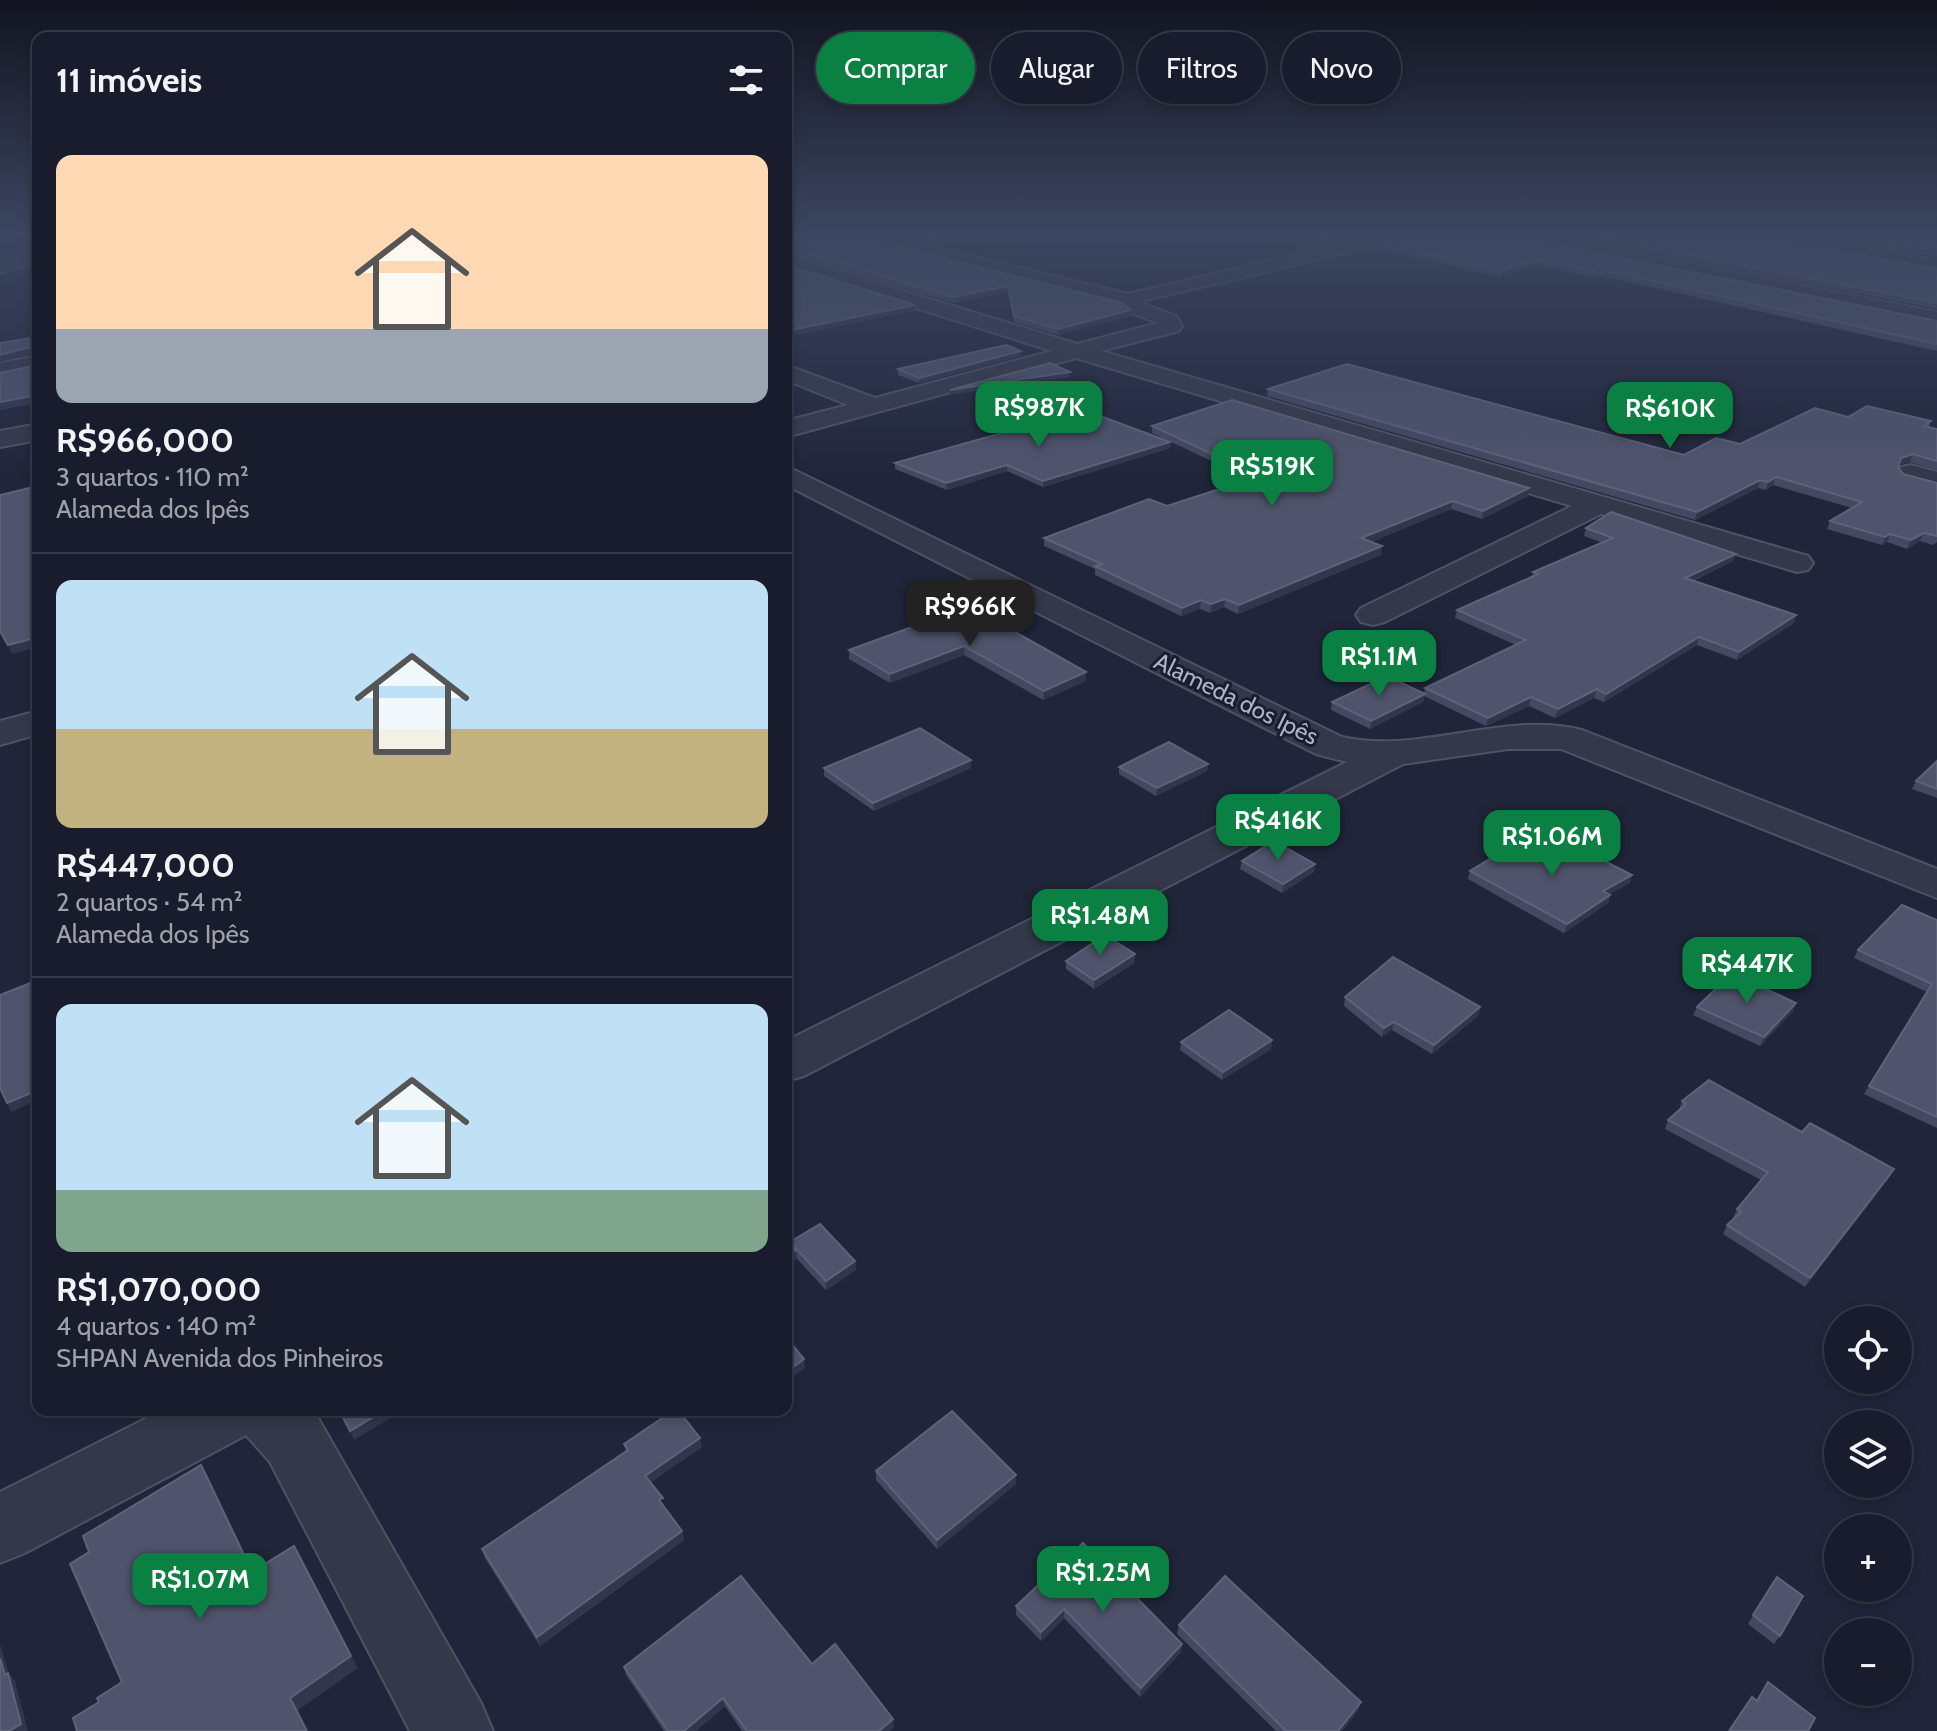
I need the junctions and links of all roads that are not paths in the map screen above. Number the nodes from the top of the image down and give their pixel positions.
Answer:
1 (960, 315) edge
2 (1151, 315) edge
3 (1077, 351) junction
4 (32, 364) edge
5 (0, 370) edge
6 (792, 374) edge
7 (874, 406) junction
8 (792, 427) edge
9 (32, 433) edge
10 (0, 439) edge
11 (801, 494) edge
12 (1597, 505) junction
13 (1797, 563) dead end
14 (1373, 615) dead end
15 (32, 724) edge
16 (0, 733) edge
17 (1391, 755) junction
18 (1937, 885) edge
19 (792, 1060) edge
20 (217, 1416) edge
21 (280, 1425) edge
22 (0, 1529) edge
23 (453, 1731) edge

1 - 3 street
2 - 3 street
3 - 7 street
3 - 12 street
4 - 5 street
6 - 7 street
7 - 8 street
9 - 10 street
11 - 17 street, Alameda dos Ipês
12 - 13 street
12 - 14 street
15 - 16 street
17 - 18 street, Alameda dos Ipês
17 - 19 street
20 - 22 street
21 - 23 street

